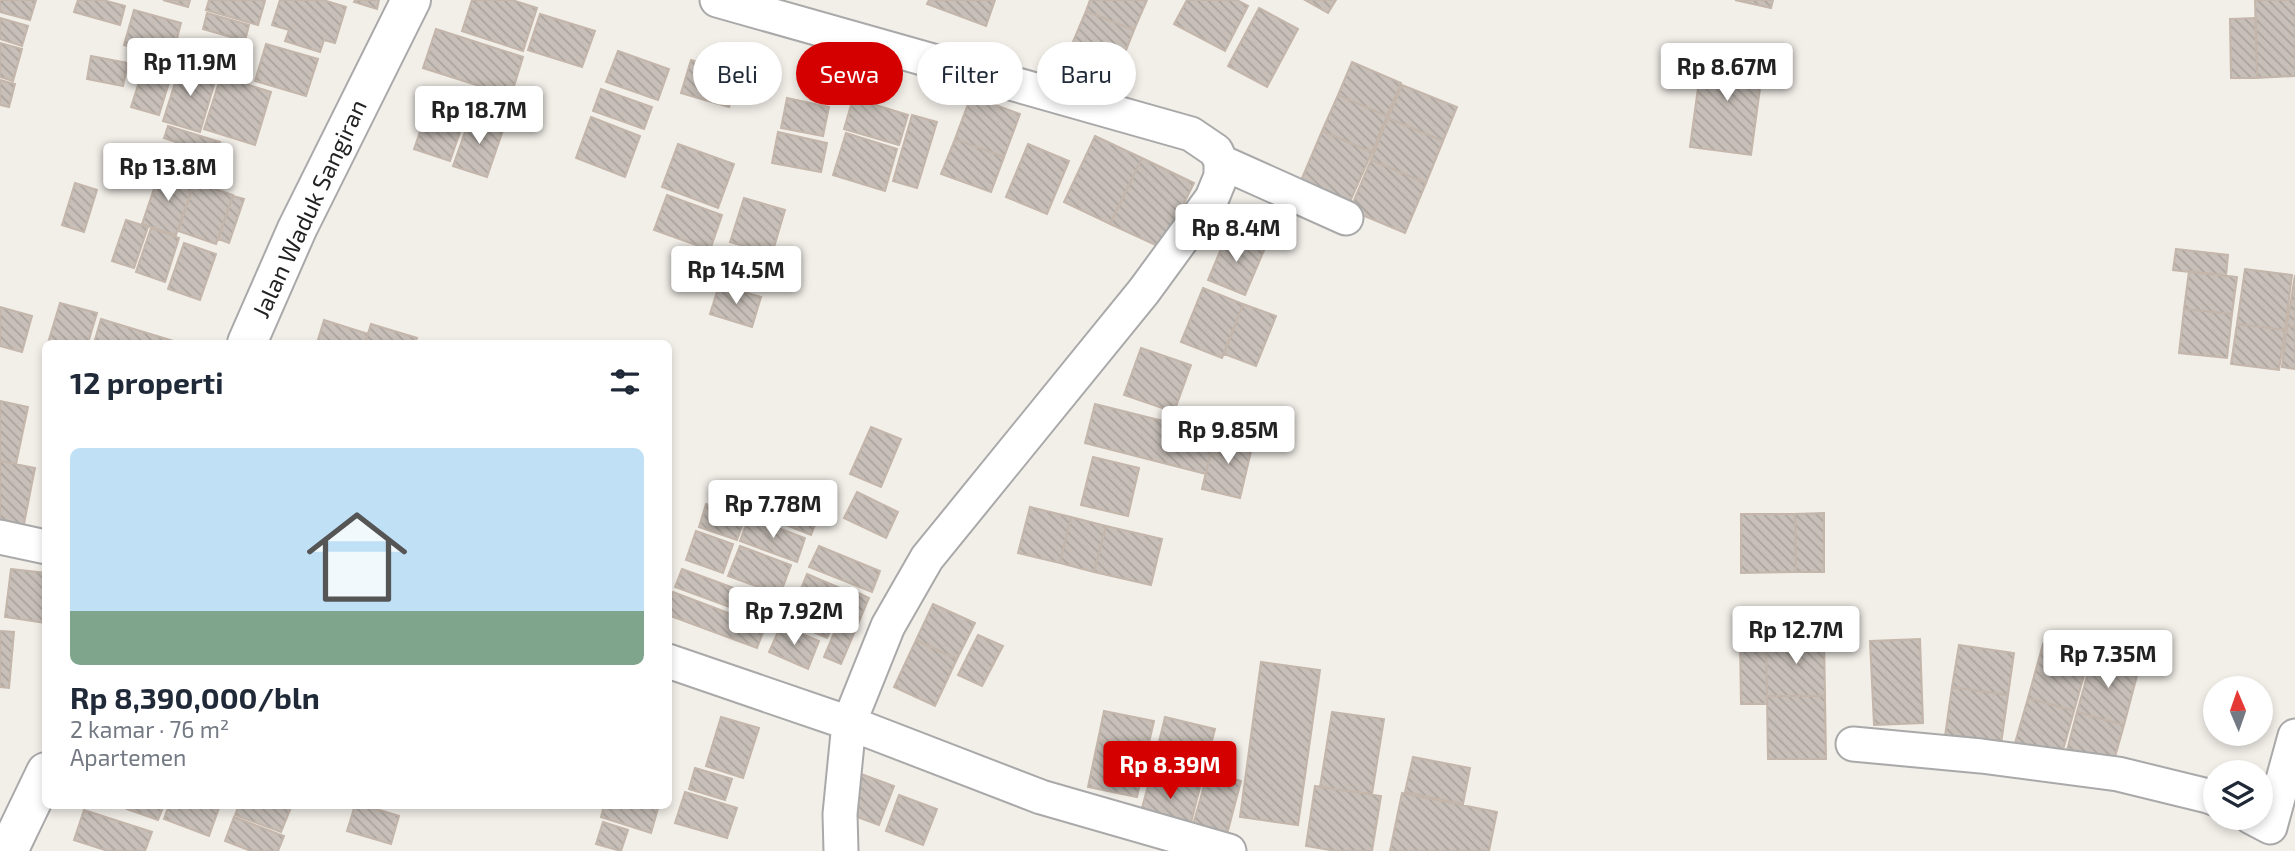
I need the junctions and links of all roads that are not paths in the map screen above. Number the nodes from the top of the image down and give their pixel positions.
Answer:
1 (411, 0) edge
2 (717, 0) edge
3 (1221, 162) junction
4 (1346, 218) dead end
5 (248, 340) edge
6 (0, 537) edge
7 (42, 546) edge
8 (672, 662) edge
9 (849, 723) junction
10 (2295, 736) edge
11 (1853, 744) dead end
12 (42, 780) edge
13 (2203, 795) edge
14 (2273, 816) edge
15 (8, 851) edge
16 (841, 851) edge
17 (1229, 851) edge

1 - 5 street, Jalan Waduk Sangiran
2 - 3 street
3 - 4 street
3 - 9 street
6 - 7 street
8 - 9 street
9 - 16 street
9 - 17 street
10 - 14 street
11 - 13 street
12 - 15 street

